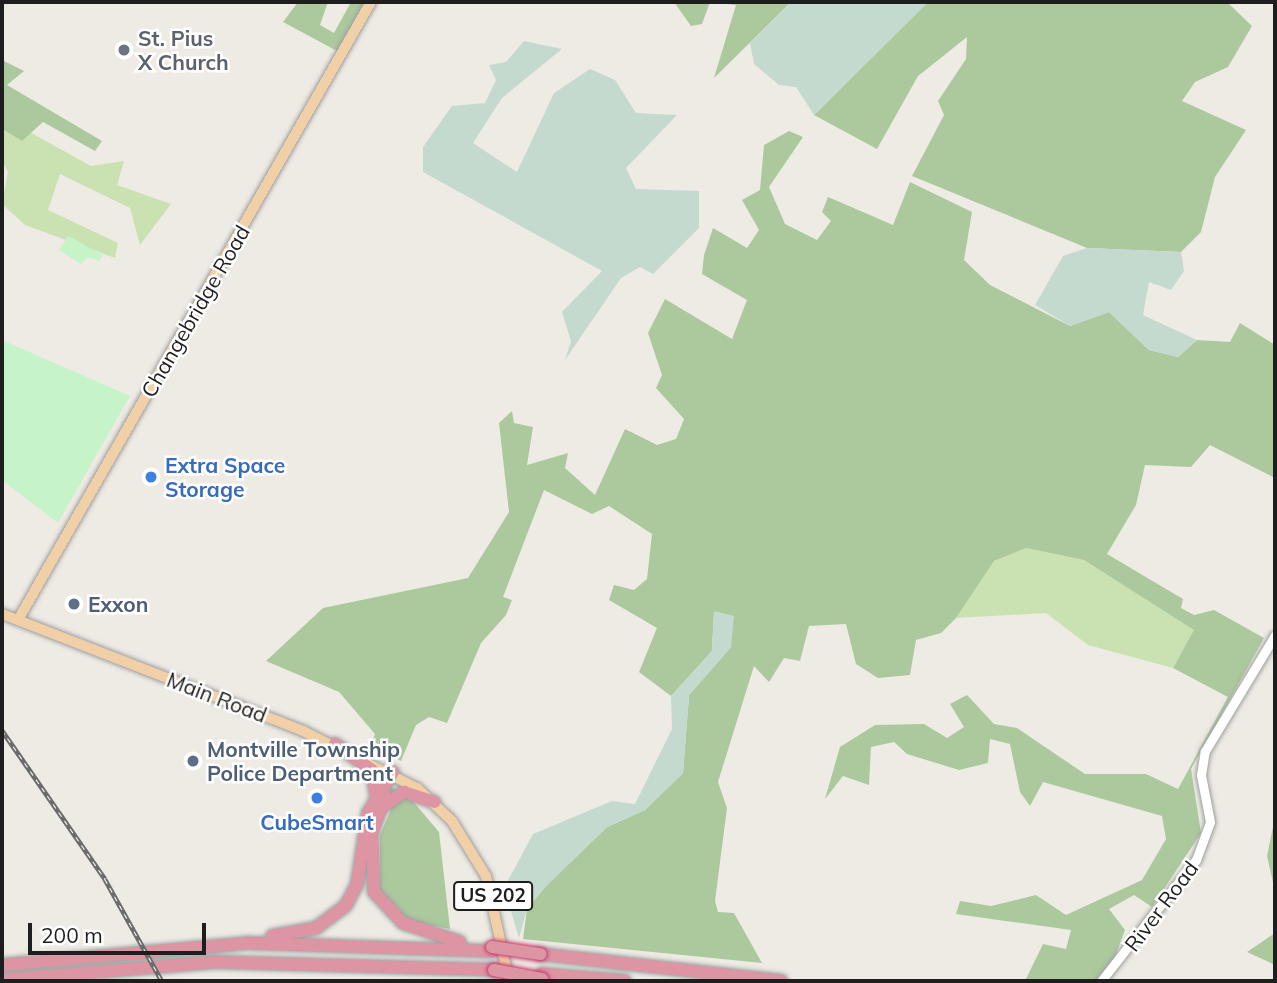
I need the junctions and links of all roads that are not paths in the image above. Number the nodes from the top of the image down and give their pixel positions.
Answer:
1 (371, 2) edge
2 (2, 614) edge
3 (18, 620) junction
4 (1275, 635) edge
5 (335, 744) junction
6 (395, 773) junction
7 (375, 798) junction
8 (434, 802) junction
9 (376, 816) junction
10 (179, 946) junction
11 (492, 949) junction
12 (2, 964) edge
13 (542, 976) junction
14 (2, 981) edge
15 (509, 981) edge
16 (556, 981) edge
17 (625, 981) edge
18 (781, 981) edge
19 (1101, 981) edge

1 - 3 main road, Changebridge Road
2 - 3 main road, Main Road / US 202
3 - 5 main road, Main Road / US 202
4 - 19 street, River Road
5 - 6 main road, Main Road / US 202
5 - 7 highway
6 - 7 highway
6 - 8 main road, Main Road / US 202
6 - 9 highway
7 - 10 highway
8 - 9 highway
8 - 15 main road, Main Road / US 202
9 - 11 highway
10 - 11 highway
10 - 12 highway
11 - 18 highway, bridge
13 - 14 highway, bridge
13 - 16 highway
13 - 17 highway

